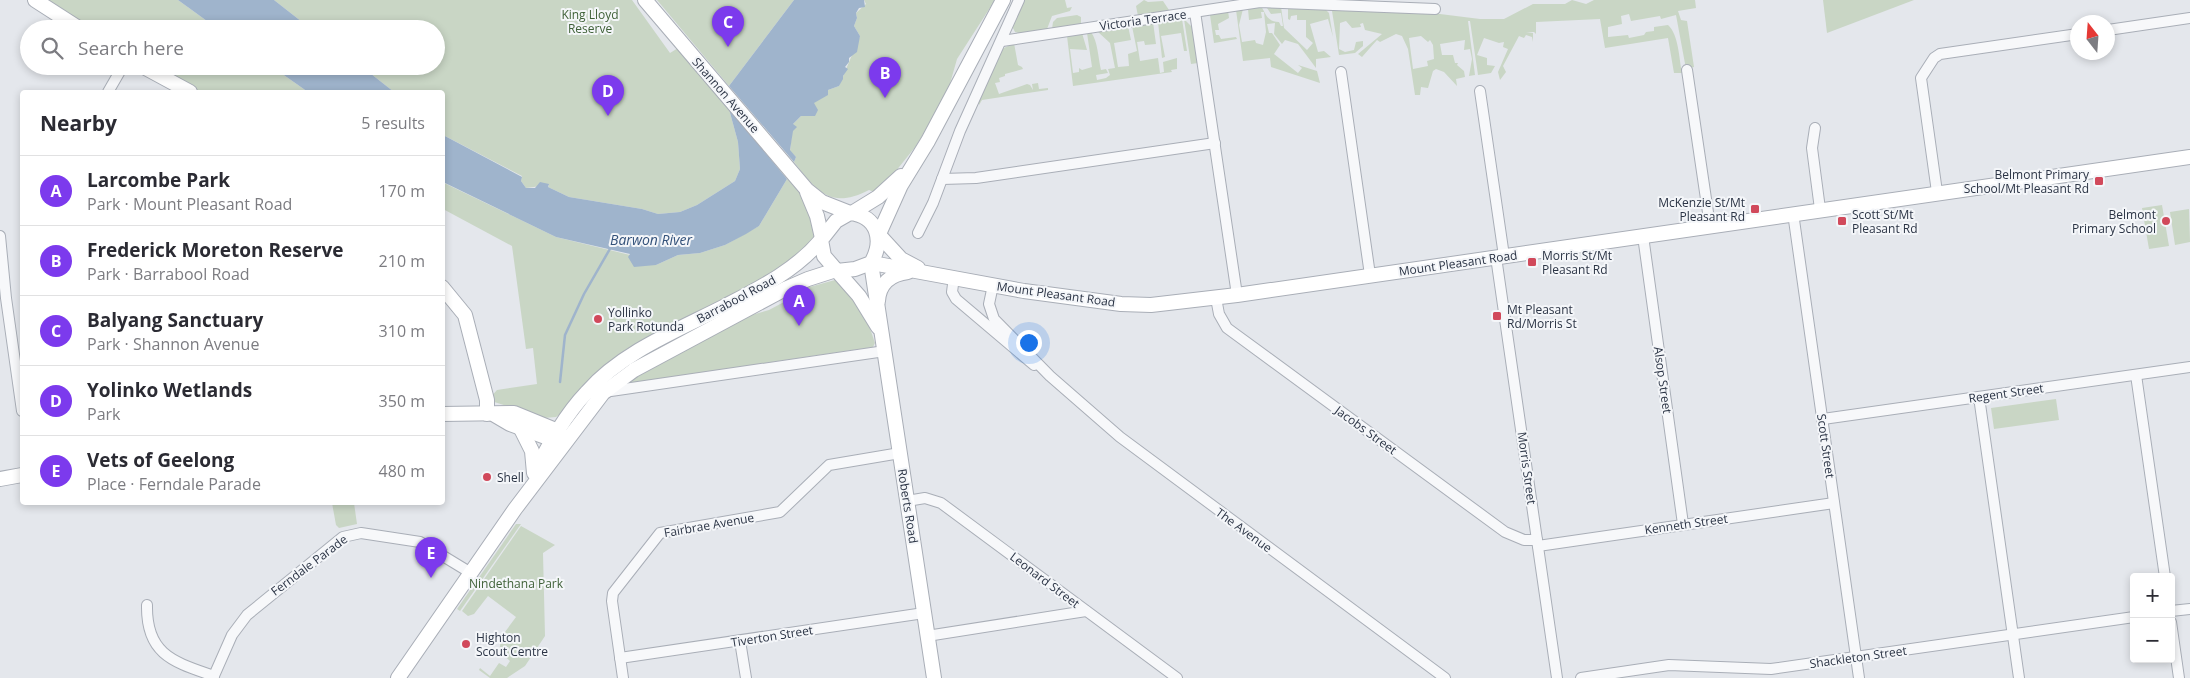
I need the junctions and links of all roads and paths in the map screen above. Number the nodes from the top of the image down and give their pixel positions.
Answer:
1 (35, 0) edge
2 (645, 0) edge
3 (1003, 0) edge
4 (1019, 0) edge
5 (1435, 9) dead end
6 (1195, 12) junction
7 (2190, 18) edge
8 (66, 20) edge
9 (2115, 29) edge
10 (2070, 35) edge
11 (1002, 41) junction
12 (1686, 70) dead end
13 (1341, 72) dead end
14 (118, 75) edge
15 (159, 75) edge
16 (109, 90) edge
17 (186, 90) edge
18 (1480, 91) dead end
19 (1815, 128) dead end
20 (1215, 143) junction
21 (2190, 157) edge
22 (914, 163) junction
23 (942, 179) junction
24 (807, 190) junction
25 (1937, 192) junction
26 (1820, 210) junction
27 (851, 213) junction
28 (1794, 213) junction
29 (1710, 226) junction
30 (918, 233) dead end
31 (879, 235) junction
32 (0, 236) edge
33 (1643, 236) junction
34 (821, 239) junction
35 (1500, 257) junction
36 (872, 263) junction
37 (837, 271) junction
38 (911, 272) junction
39 (933, 273) junction
40 (1370, 275) junction
41 (954, 277) junction
42 (993, 285) junction
43 (445, 291) edge
44 (1237, 295) junction
45 (1216, 298) junction
46 (878, 306) junction
47 (882, 334) junction
48 (885, 351) junction
49 (2190, 367) edge
50 (630, 373) junction
51 (2136, 375) junction
52 (1050, 376) junction
53 (633, 389) junction
54 (603, 393) junction
55 (20, 397) edge
56 (1979, 397) junction
57 (445, 414) edge
58 (485, 414) junction
59 (1822, 419) junction
60 (521, 429) junction
61 (558, 438) junction
62 (900, 452) junction
63 (534, 474) junction
64 (20, 475) edge
65 (0, 479) edge
66 (907, 501) junction
67 (1834, 503) junction
68 (515, 509) junction
69 (1683, 524) junction
70 (1537, 543) junction
71 (471, 573) junction
72 (2164, 573) edge
73 (147, 605) dead end
74 (2190, 609) edge
75 (1086, 610) junction
76 (2175, 611) edge
77 (924, 613) junction
78 (2130, 618) edge
79 (2013, 634) junction
80 (928, 636) junction
81 (740, 642) junction
82 (2175, 650) edge
83 (620, 658) junction
84 (1856, 658) junction
85 (214, 677) edge
86 (398, 678) edge
87 (623, 678) edge
88 (746, 678) edge
89 (934, 678) edge
90 (1177, 678) edge
91 (1445, 678) edge
92 (1557, 678) edge
93 (1581, 678) edge
94 (1859, 678) edge
95 (2019, 678) edge
96 (2179, 678) edge

1 - 8 street
2 - 24 street, Shannon Avenue
3 - 22 street
4 - 11 street
5 - 6 street, Victoria Terrace
6 - 11 street, Victoria Terrace
6 - 20 street
7 - 9 street
10 - 25 street
11 - 23 street
12 - 29 street
13 - 40 street
14 - 16 street
15 - 17 street
18 - 35 street, Morris Street
19 - 26 street
20 - 23 street
20 - 44 street
21 - 25 street, Mount Pleasant Road
22 - 27 street
22 - 31 street
23 - 30 street
24 - 27 street, Shannon Avenue
24 - 34 street, Shannon Avenue
25 - 26 street, Mount Pleasant Road
26 - 28 street, Mount Pleasant Road
27 - 31 street
27 - 34 street
28 - 29 street, Mount Pleasant Road
28 - 59 street, Scott Street
29 - 33 street, Mount Pleasant Road
31 - 36 street
31 - 39 street, Mount Pleasant Road
32 - 55 street
33 - 35 street, Mount Pleasant Road
33 - 69 street, Alsop Street
34 - 37 street
34 - 61 street, Barrabool Road
35 - 40 street, Mount Pleasant Road
35 - 70 street, Morris Street
36 - 37 street
36 - 38 street, Mount Pleasant Road
36 - 46 street, Roberts Road
37 - 47 street, Roberts Road
37 - 50 street, Barrabool Road
38 - 39 street, Mount Pleasant Road
38 - 46 street
39 - 41 street, Mount Pleasant Road
40 - 44 street, Mount Pleasant Road
41 - 42 street, Mount Pleasant Road
41 - 52 street, The Avenue
42 - 45 street, Mount Pleasant Road
42 - 52 street, The Avenue
43 - 58 street
44 - 45 street, Mount Pleasant Road
45 - 70 street, Jacobs Street
46 - 47 street, Roberts Road
47 - 48 street, Roberts Road
48 - 53 street
48 - 62 street, Roberts Road
49 - 51 street, Regent Street
50 - 53 street
50 - 54 street, Barrabool Road
51 - 56 street, Regent Street
51 - 72 street
52 - 91 street, The Avenue
53 - 54 street
54 - 61 street, Barrabool Road
56 - 59 street, Regent Street
56 - 79 street
57 - 58 street
58 - 60 street
58 - 61 street
59 - 67 street, Scott Street
60 - 61 street
60 - 63 street
61 - 63 street, Barrabool Road
61 - 68 street, Barrabool Road
62 - 66 street, Roberts Road
62 - 83 street, Fairbrae Avenue
63 - 68 street, Barrabool Road
64 - 65 street
66 - 75 street, Leonard Street
66 - 77 street, Roberts Road
67 - 69 street, Kenneth Street
67 - 84 street, Scott Street
68 - 71 street, Barrabool Road
69 - 70 street, Kenneth Street
70 - 92 street, Morris Street
71 - 85 street, Ferndale Parade
71 - 86 street, Barrabool Road
73 - 85 street
74 - 76 street
75 - 80 street
75 - 90 street, Leonard Street
77 - 80 street, Roberts Road
77 - 81 street, Tiverton Street
78 - 79 street, Shackleton Street
79 - 84 street, Shackleton Street
79 - 95 street
80 - 89 street, Roberts Road
81 - 83 street, Tiverton Street
81 - 88 street
82 - 96 street
83 - 87 street, Fairbrae Avenue
84 - 93 street, Shackleton Street
84 - 94 street, Scott Street

